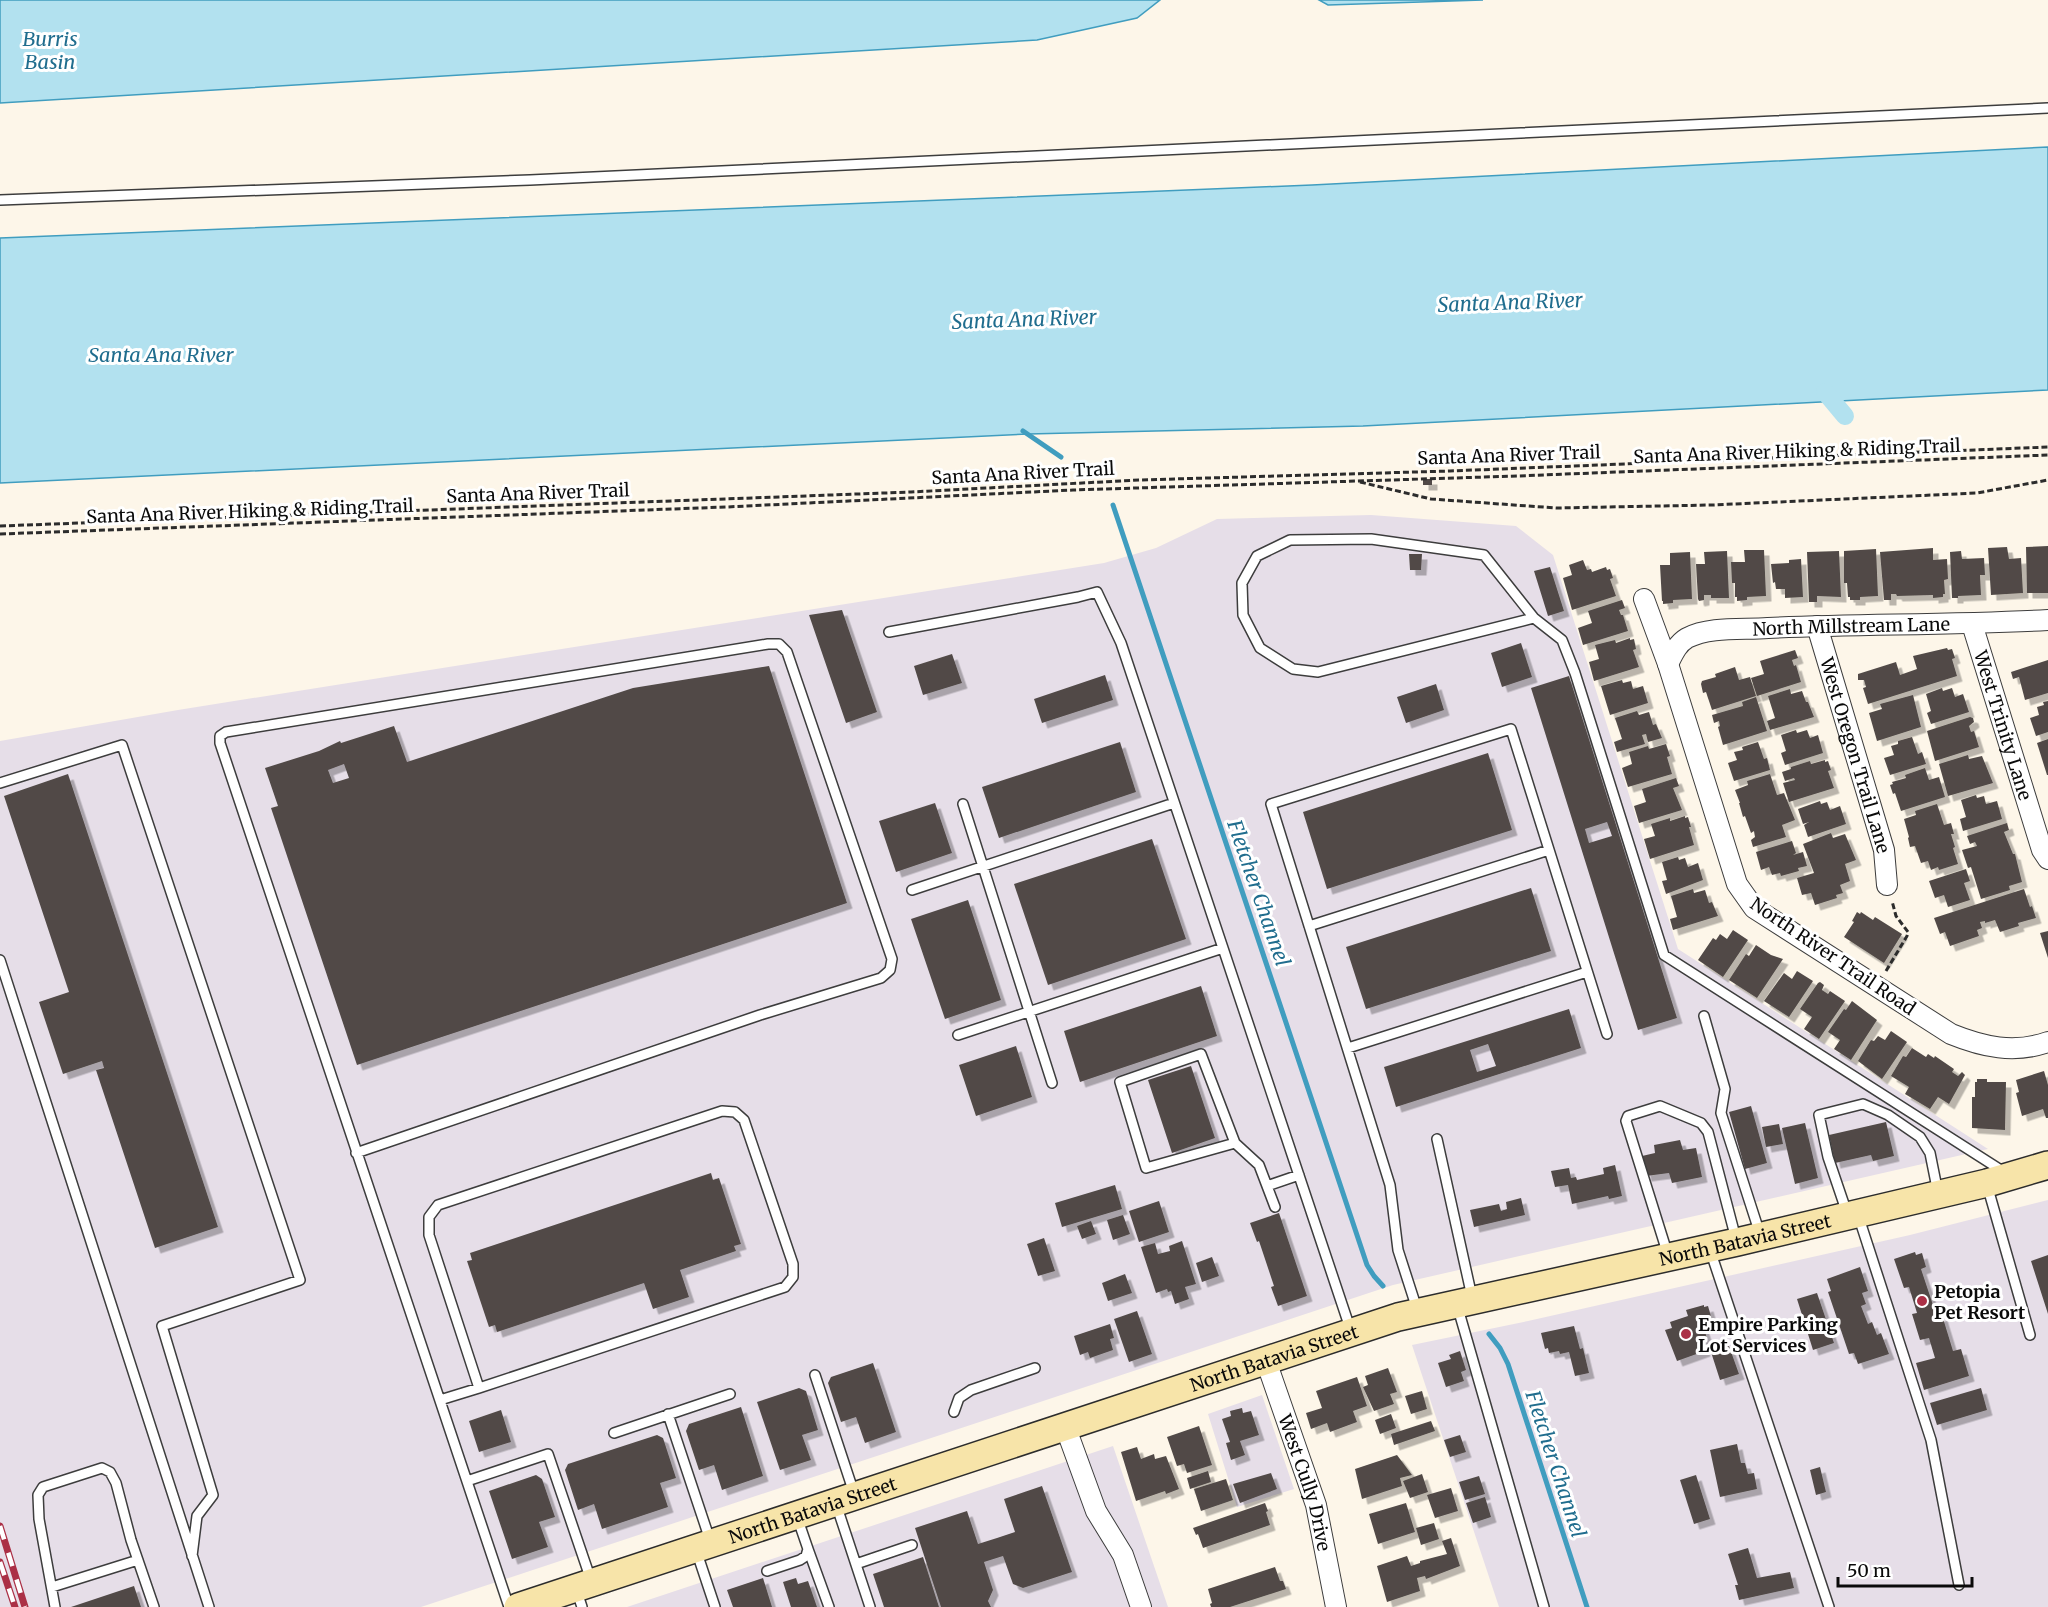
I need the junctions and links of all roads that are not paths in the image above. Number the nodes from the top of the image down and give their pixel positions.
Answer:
1 (2048, 108) edge
2 (0, 200) edge
3 (1644, 599) dead end
4 (1534, 618) junction
5 (2048, 620) edge
6 (1972, 624) junction
7 (1817, 626) junction
8 (889, 632) dead end
9 (1668, 664) junction
10 (0, 783) edge
11 (1174, 803) junction
12 (963, 804) dead end
13 (1549, 850) junction
14 (2048, 859) edge
15 (982, 866) junction
16 (1887, 885) road end
17 (912, 890) dead end
18 (1309, 926) junction
19 (1223, 948) junction
20 (0, 960) edge
21 (1587, 972) junction
22 (1029, 1012) junction
23 (1704, 1016) dead end
24 (1607, 1034) dead end
25 (958, 1035) dead end
26 (2048, 1042) edge
27 (1347, 1048) junction
28 (1052, 1083) dead end
29 (1437, 1139) dead end
30 (1235, 1143) junction
31 (356, 1153) junction
32 (2048, 1165) edge
33 (1299, 1175) junction
34 (1999, 1180) junction
35 (1267, 1186) junction
36 (1938, 1194) junction
37 (1275, 1207) dead end
38 (1853, 1214) junction
39 (1749, 1239) junction
40 (1709, 1248) junction
41 (1669, 1257) junction
42 (1464, 1301) junction
43 (1418, 1312) junction
44 (1352, 1333) junction
45 (2030, 1335) dead end
46 (1266, 1361) junction
47 (1035, 1368) dead end
48 (815, 1375) dead end
49 (479, 1388) junction
50 (730, 1394) dead end
51 (440, 1400) junction
52 (954, 1412) dead end
53 (668, 1414) junction
54 (1065, 1426) junction
55 (614, 1433) dead end
56 (467, 1481) junction
57 (845, 1499) junction
58 (797, 1515) junction
59 (912, 1545) dead end
60 (703, 1546) junction
61 (808, 1549) junction
62 (192, 1556) junction
63 (138, 1560) junction
64 (856, 1564) junction
65 (767, 1571) dead end
66 (1959, 1585) dead end
67 (51, 1587) junction
68 (583, 1593) edge
69 (55, 1607) edge
70 (154, 1607) edge
71 (209, 1607) edge
72 (509, 1607) edge
73 (518, 1607) edge
74 (715, 1607) edge
75 (829, 1607) edge
76 (870, 1607) edge
77 (1141, 1607) edge
78 (1336, 1607) edge
79 (1544, 1607) edge
80 (1829, 1607) edge

1 - 2 lane
3 - 9 street, North River Trail Road
4 - 4 lane
4 - 34 lane
5 - 6 street, North Millstream Lane
6 - 7 street, North Millstream Lane
6 - 14 street, West Trinity Lane
7 - 9 street, North Millstream Lane
7 - 16 street, West Oregon Trail Lane
8 - 11 lane
9 - 26 street, North River Trail Road
10 - 62 lane
11 - 15 lane
11 - 19 lane
12 - 15 lane
13 - 18 lane
13 - 18 lane
13 - 21 lane
15 - 17 lane
15 - 22 lane
18 - 27 lane
19 - 22 lane
19 - 33 lane
20 - 62 lane
21 - 24 lane
21 - 27 lane
22 - 25 lane
22 - 28 lane
23 - 39 lane
27 - 43 lane
29 - 42 lane
30 - 30 lane
30 - 35 lane
31 - 31 lane
31 - 51 lane
32 - 34 main road, North Batavia Street
33 - 35 lane
33 - 44 lane
34 - 36 main road, North Batavia Street
34 - 45 lane
35 - 37 lane
36 - 38 main road, North Batavia Street
36 - 38 lane
38 - 39 main road, North Batavia Street
38 - 66 lane
39 - 40 main road, North Batavia Street
39 - 41 lane
40 - 41 main road, North Batavia Street
40 - 80 lane
41 - 42 main road, North Batavia Street
42 - 43 main road, North Batavia Street
42 - 79 lane
43 - 44 main road, North Batavia Street
44 - 46 main road, North Batavia Street
46 - 54 main road, North Batavia Street
46 - 78 street, West Cully Drive
47 - 52 lane
48 - 57 lane
49 - 49 lane
49 - 51 lane
50 - 53 lane
51 - 56 lane
53 - 55 lane
53 - 60 lane
54 - 57 main road, North Batavia Street
54 - 77 street
56 - 68 lane
56 - 72 lane
57 - 58 main road, North Batavia Street
57 - 64 lane
58 - 60 main road, North Batavia Street
58 - 61 lane
59 - 64 lane
60 - 68 main road, North Batavia Street
60 - 74 lane
61 - 65 lane
61 - 75 lane
62 - 71 lane
63 - 67 lane
63 - 67 lane
63 - 70 lane
64 - 76 lane
67 - 69 lane
68 - 73 main road, North Batavia Street

